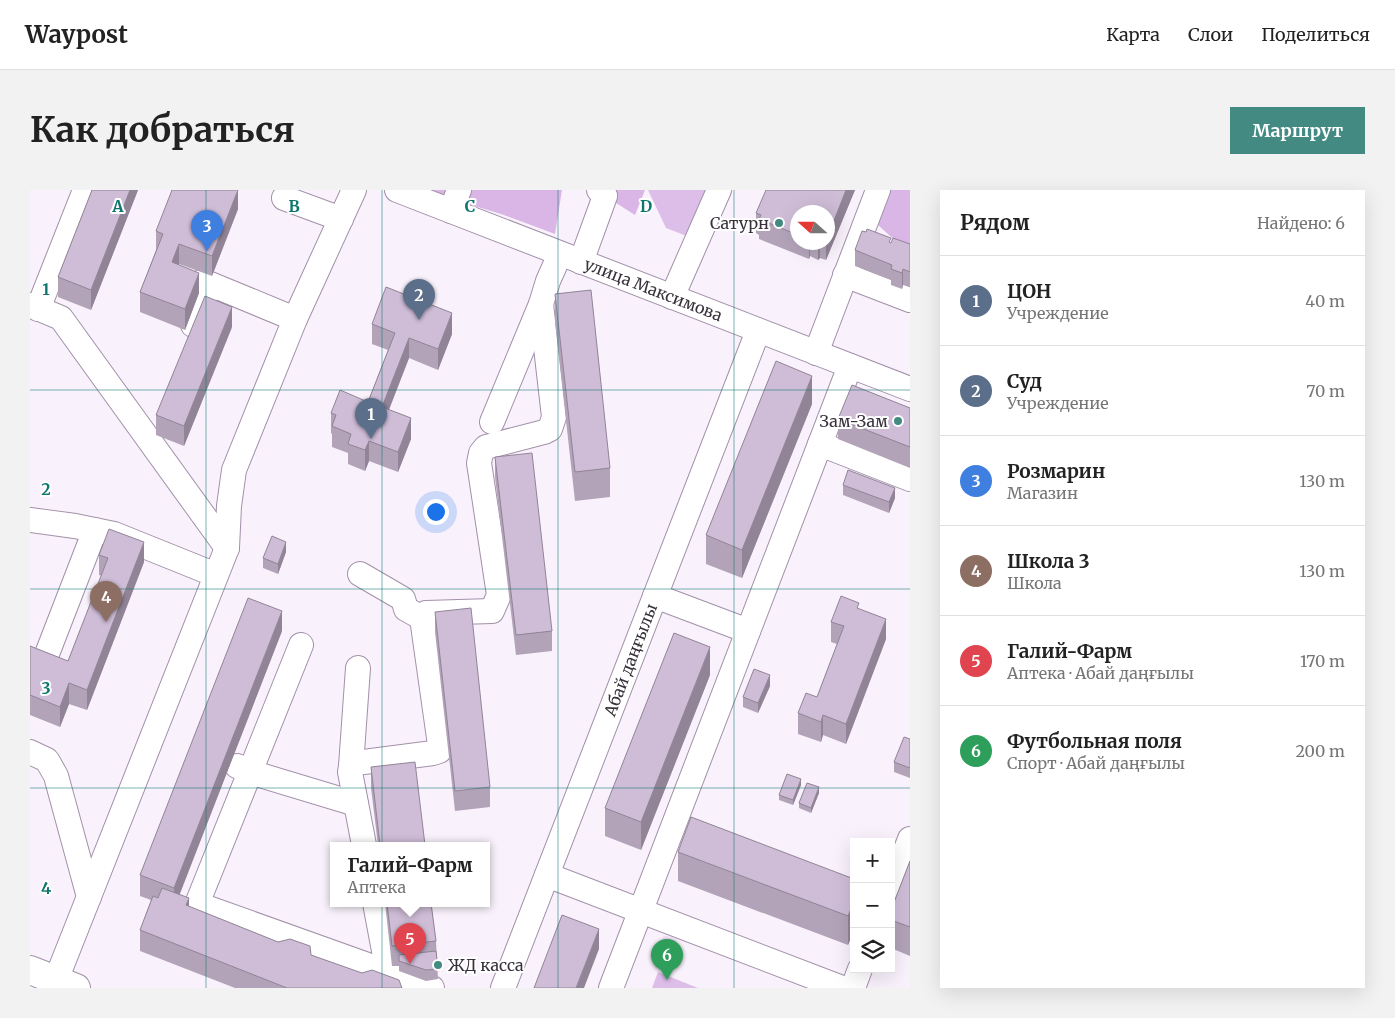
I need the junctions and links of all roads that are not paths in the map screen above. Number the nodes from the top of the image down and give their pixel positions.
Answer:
1 (85, 190) edge
2 (354, 190) edge
3 (397, 190) edge
4 (599, 190) edge
5 (719, 190) edge
6 (878, 190) edge
7 (284, 198) dead end
8 (455, 201) edge
9 (341, 219) junction
10 (571, 258) junction
11 (845, 275) junction
12 (672, 297) junction
13 (910, 300) edge
14 (541, 304) junction
15 (34, 307) edge
16 (295, 319) junction
17 (758, 331) junction
18 (184, 348) edge
19 (816, 353) junction
20 (850, 366) junction
21 (910, 390) edge
22 (158, 411) edge
23 (492, 422) dead end
24 (147, 438) junction
25 (820, 444) junction
26 (910, 479) edge
27 (30, 520) edge
28 (95, 530) junction
29 (227, 548) junction
30 (360, 574) dead end
31 (216, 575) junction
32 (655, 596) junction
33 (422, 618) junction
34 (748, 631) junction
35 (301, 644) dead end
36 (47, 654) edge
37 (358, 668) dead end
38 (30, 752) edge
39 (352, 766) junction
40 (243, 769) junction
41 (356, 804) junction
42 (910, 839) edge
43 (363, 842) edge
44 (547, 875) junction
45 (893, 883) edge
46 (89, 897) junction
47 (376, 907) edge
48 (641, 911) junction
49 (30, 970) edge
50 (388, 972) junction
51 (859, 973) edge
52 (66, 984) edge
53 (432, 988) edge
54 (503, 988) edge
55 (612, 988) edge
56 (842, 988) edge
57 (853, 988) edge

1 - 15 street
2 - 9 street
3 - 8 street, улица Максимова
4 - 10 street
5 - 12 street
6 - 11 street
7 - 9 street
8 - 10 street, улица Максимова
9 - 16 street
10 - 12 street, улица Максимова
10 - 14 street
11 - 13 street
11 - 19 street
12 - 17 street, улица Максимова
14 - 23 street
14 - 33 street
15 - 24 street
16 - 18 street
16 - 29 street
17 - 19 street, улица Максимова
17 - 32 street, Абай даңғылы
19 - 20 street, улица Максимова
20 - 21 street, улица Максимова
20 - 25 street
22 - 24 street
24 - 29 street
25 - 26 street
25 - 34 street
27 - 28 street
28 - 31 street
28 - 36 street
29 - 31 street
30 - 33 street
31 - 46 street
32 - 34 street
32 - 44 street, Абай даңғылы
33 - 39 street
34 - 48 street
35 - 40 street
37 - 39 street
38 - 46 street
39 - 41 street
40 - 41 street
40 - 50 street
41 - 43 street
42 - 45 street
44 - 48 street
44 - 54 street, Абай даңғылы
46 - 52 street
47 - 50 street
48 - 55 street
48 - 56 street
49 - 52 main road
50 - 53 street
51 - 57 street

